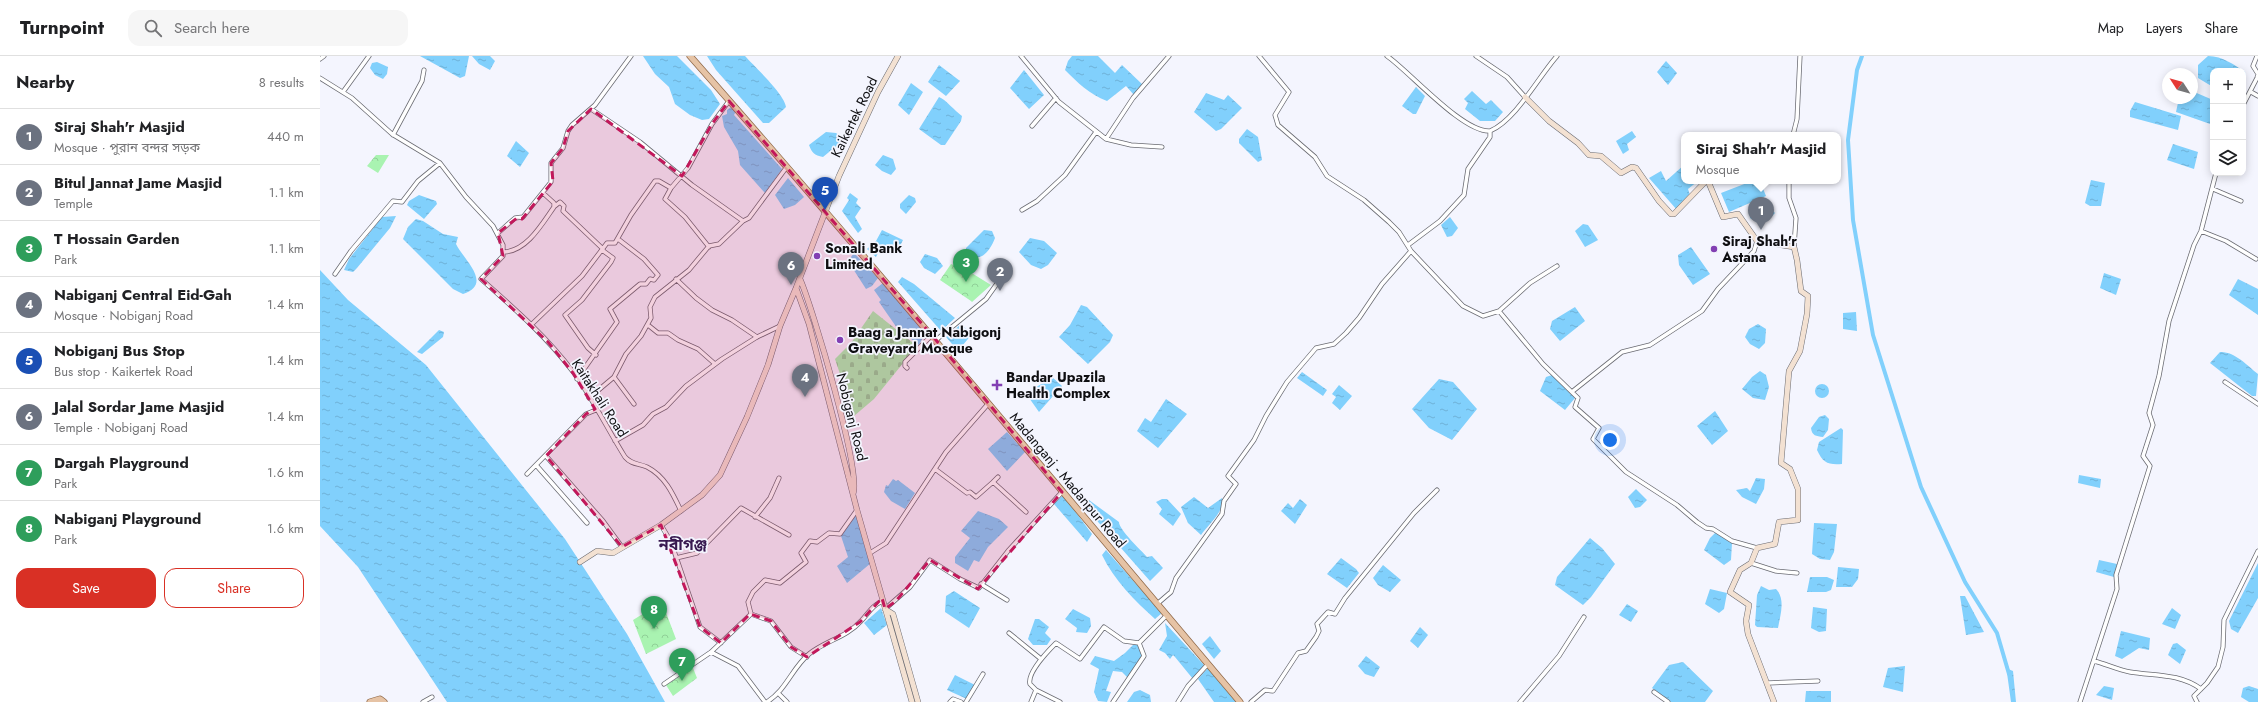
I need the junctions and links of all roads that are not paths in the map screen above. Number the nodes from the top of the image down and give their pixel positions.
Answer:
1 (324, 56) edge
2 (369, 56) edge
3 (631, 56) edge
4 (690, 56) edge
5 (898, 56) edge
6 (1021, 56) edge
7 (1169, 56) edge
8 (1260, 56) edge
9 (1387, 56) edge
10 (1476, 56) edge
11 (1557, 56) edge
12 (1800, 56) edge
13 (2257, 56) edge
14 (320, 59) edge
15 (424, 70) dead end
16 (320, 78) edge
17 (343, 92) junction
18 (2251, 92) junction
19 (2258, 96) edge
20 (1525, 97) junction
21 (1056, 98) junction
22 (729, 101) junction
23 (2244, 104) edge
24 (591, 109) junction
25 (1032, 126) dead end
26 (1490, 130) junction
27 (1096, 132) junction
28 (1794, 132) edge
29 (393, 135) junction
30 (1106, 139) junction
31 (1162, 147) dead end
32 (440, 163) junction
33 (786, 168) junction
34 (681, 176) junction
35 (2215, 176) edge
36 (1704, 184) edge
37 (1708, 184) edge
38 (1789, 184) edge
39 (671, 188) junction
40 (2213, 188) junction
41 (543, 193) junction
42 (2241, 201) dead end
43 (555, 206) junction
44 (1022, 210) dead end
45 (824, 212) junction
46 (742, 221) junction
47 (2201, 230) junction
48 (498, 233) junction
49 (618, 239) junction
50 (1757, 241) junction
51 (709, 246) junction
52 (1408, 246) junction
53 (1794, 246) junction
54 (603, 249) junction
55 (1411, 251) junction
56 (504, 252) junction
57 (2256, 259) dead end
58 (1557, 266) dead end
59 (335, 274) dead end
60 (1001, 278) dead end
61 (676, 279) junction
62 (800, 279) junction
63 (796, 288) junction
64 (1499, 311) junction
65 (532, 324) junction
66 (648, 325) junction
67 (780, 326) junction
68 (758, 337) junction
69 (934, 338) junction
70 (596, 355) junction
71 (716, 364) junction
72 (907, 368) dead end
73 (614, 377) junction
74 (578, 379) junction
75 (2225, 382) dead end
76 (1573, 391) junction
77 (589, 398) junction
78 (634, 404) dead end
79 (988, 404) junction
80 (2258, 404) edge
81 (596, 410) junction
82 (615, 441) junction
83 (546, 456) junction
84 (536, 465) junction
85 (935, 469) junction
86 (527, 474) dead end
87 (998, 477) dead end
88 (779, 478) dead end
89 (993, 482) junction
90 (1437, 490) dead end
91 (1060, 493) junction
92 (852, 494) junction
93 (857, 510) junction
94 (681, 511) junction
95 (1026, 512) dead end
96 (755, 517) junction
97 (587, 523) dead end
98 (662, 525) junction
99 (789, 535) dead end
100 (622, 547) junction
101 (1757, 548) junction
102 (2258, 550) edge
103 (870, 553) junction
104 (676, 558) junction
105 (580, 562) dead end
106 (1750, 563) junction
107 (1797, 573) dead end
108 (981, 584) junction
109 (1007, 600) dead end
110 (883, 602) junction
111 (1157, 604) junction
112 (885, 609) junction
113 (751, 614) junction
114 (1166, 615) junction
115 (1584, 617) dead end
116 (1009, 633) dead end
117 (721, 643) junction
118 (1139, 643) junction
119 (711, 652) junction
120 (807, 658) junction
121 (1041, 659) junction
122 (2094, 661) junction
123 (1208, 664) junction
124 (983, 674) dead end
125 (1818, 681) dead end
126 (1768, 683) junction
127 (664, 684) dead end
128 (2201, 689) junction
129 (1036, 690) junction
130 (1654, 692) dead end
131 (779, 694) junction
132 (432, 697) dead end
133 (370, 702) edge
134 (384, 702) edge
135 (422, 702) edge
136 (766, 702) edge
137 (787, 702) edge
138 (912, 702) edge
139 (918, 702) edge
140 (950, 702) edge
141 (962, 702) edge
142 (966, 702) edge
143 (1031, 702) edge
144 (1060, 702) edge
145 (1112, 702) edge
146 (1178, 702) edge
147 (1240, 702) edge
148 (1251, 702) edge
149 (1520, 702) edge
150 (1668, 702) edge
151 (1774, 702) edge
152 (2080, 702) edge
153 (2198, 702) edge

1 - 14 street
2 - 17 street
3 - 24 street
4 - 22 main road, Madanganj - Madanpur Road
5 - 45 main road, Kaikertek Road
6 - 21 street
7 - 30 street
8 - 52 street
9 - 26 street
10 - 20 street
11 - 20 street
12 - 28 street
13 - 18 street
15 - 29 street
16 - 17 street
17 - 29 street
18 - 19 street
18 - 23 street
20 - 26 street
20 - 36 main road
21 - 25 street
21 - 27 street
22 - 33 main road, Madanganj - Madanpur Road
22 - 34 street
24 - 34 street
24 - 41 street
26 - 52 street
27 - 30 street
27 - 44 street
29 - 32 street
30 - 31 street
32 - 48 street
32 - 59 street
33 - 45 main road, Madanganj - Madanpur Road
33 - 46 street
34 - 39 street
34 - 46 street
35 - 40 street
37 - 50 main road
38 - 53 street
39 - 49 street
39 - 51 street
40 - 42 street
40 - 47 street
41 - 43 street
41 - 48 street
43 - 54 street
43 - 56 street
45 - 62 main road, Kaikertek Road
45 - 69 main road, Madanganj - Madanpur Road
46 - 51 street
47 - 57 street
47 - 122 street
48 - 56 street
49 - 54 street
49 - 70 street
50 - 53 main road
50 - 76 street
51 - 61 street
52 - 55 street
53 - 101 main road
54 - 65 street
54 - 70 street
55 - 64 street
55 - 111 street
56 - 65 street, Kaitakhali Road
58 - 64 street
60 - 69 street
61 - 66 street
61 - 68 street
62 - 63 main road, Kaikertek Road
62 - 92 main road, Nobiganj Road
63 - 67 main road, Kaikertek Road
63 - 92 main road, Nobiganj Road
64 - 76 street
65 - 74 street, Kaitakhali Road
66 - 71 street
66 - 73 street
67 - 68 street
67 - 94 main road, Kaikertek Road
68 - 71 street
69 - 72 street
69 - 79 main road, Madanganj - Madanpur Road
70 - 74 street
71 - 82 street
73 - 77 street
73 - 78 street
74 - 77 street, Kaitakhali Road
75 - 80 street
76 - 101 street
77 - 81 street, Kaitakhali Road
79 - 85 street
79 - 91 main road, Madanganj - Madanpur Road
81 - 82 street, Kaitakhali Road
81 - 83 street
82 - 94 street, Kaitakhali Road
83 - 84 street
83 - 100 street
84 - 86 street
84 - 97 street
85 - 89 street
85 - 103 street
87 - 89 street
88 - 96 street
89 - 95 street
90 - 148 street
91 - 108 street
91 - 111 main road, Madanganj - Madanpur Road
92 - 93 main road, Nobiganj Road
93 - 103 main road, Nobiganj Road
93 - 113 street
94 - 98 main road, Kaikertek Road
96 - 99 street
96 - 104 street
98 - 100 main road, Kaikertek Road
98 - 104 street
100 - 105 main road, Kaikertek Road
101 - 106 main road
102 - 128 street
103 - 110 main road, Nobiganj Road
104 - 117 street
106 - 107 street
106 - 126 main road
108 - 109 street
108 - 112 street
110 - 112 main road, Nobiganj Road
110 - 120 street
111 - 114 main road, Madanganj - Madanpur Road
112 - 138 main road, Nobiganj Road
112 - 139 main road, Nobiganj Road
113 - 117 street
113 - 120 street
114 - 118 street
114 - 123 main road, Madanganj - Madanpur Road
115 - 149 street
116 - 121 street
117 - 119 street
118 - 121 street
118 - 145 street
119 - 127 street
119 - 136 street
120 - 131 street
121 - 129 street
122 - 128 street
122 - 152 street
123 - 146 street
123 - 147 main road, Madanganj - Madanpur Road
124 - 142 street
125 - 126 street
126 - 151 main road
128 - 153 street
129 - 143 street
129 - 144 street
130 - 150 street
131 - 136 street
131 - 137 street
132 - 135 street
133 - 134 main road
140 - 141 street

